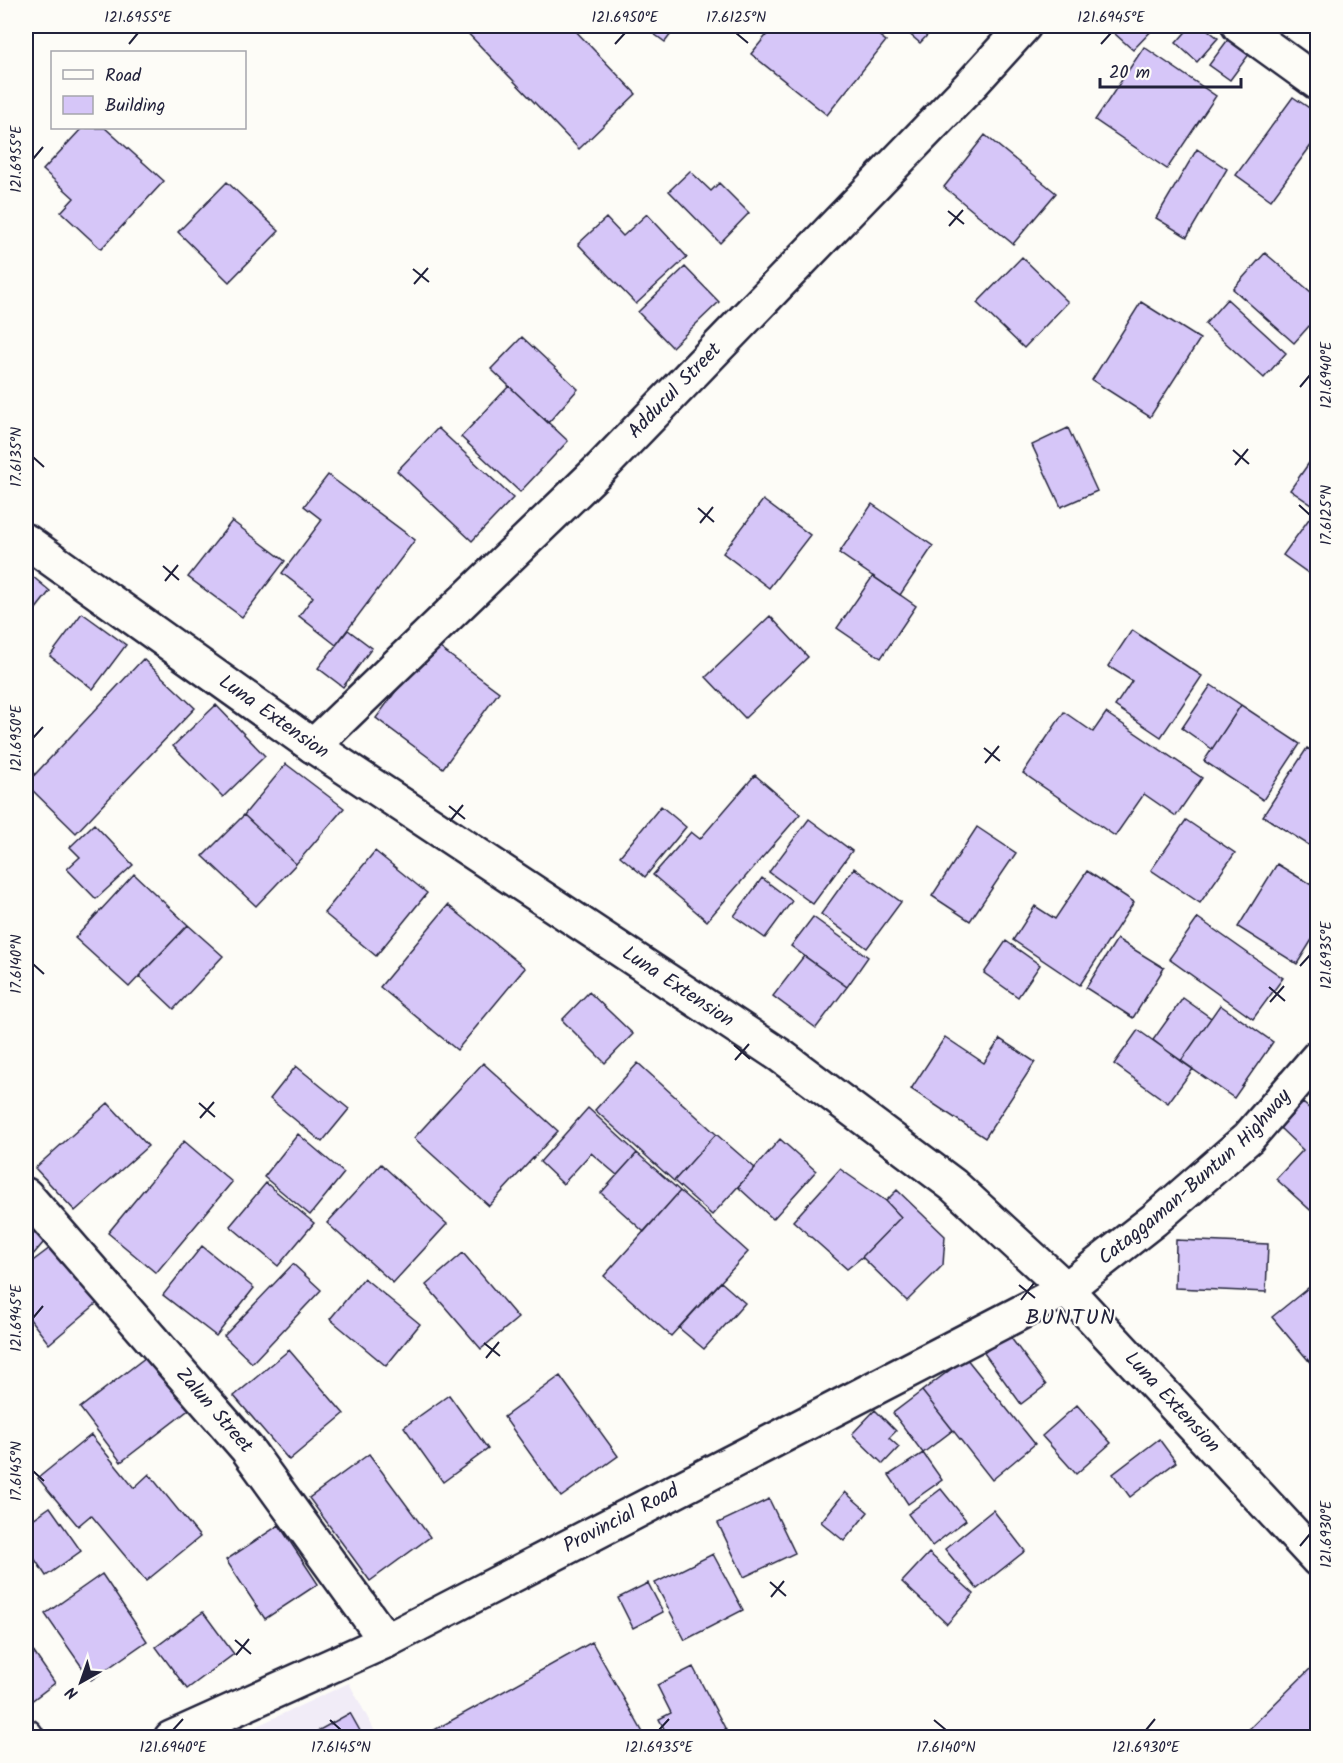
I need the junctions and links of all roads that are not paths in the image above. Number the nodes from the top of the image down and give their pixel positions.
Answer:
1 (1024, 26) edge
2 (1239, 26) edge
3 (1317, 83) edge
4 (26, 541) edge
5 (313, 746) junction
6 (1317, 1057) edge
7 (26, 1195) edge
8 (1065, 1289) junction
9 (1317, 1560) edge
10 (386, 1641) junction
11 (171, 1737) edge

1 - 5 main road, Adducul Street
2 - 3 main road
4 - 5 main road, Luna Extension
5 - 8 main road, Luna Extension
6 - 8 main road, Cataggaman-Buntun Highway
7 - 10 main road, Zalun Street
8 - 9 main road, Luna Extension
8 - 10 main road, Provincial Road
10 - 11 main road, Provincial Road

